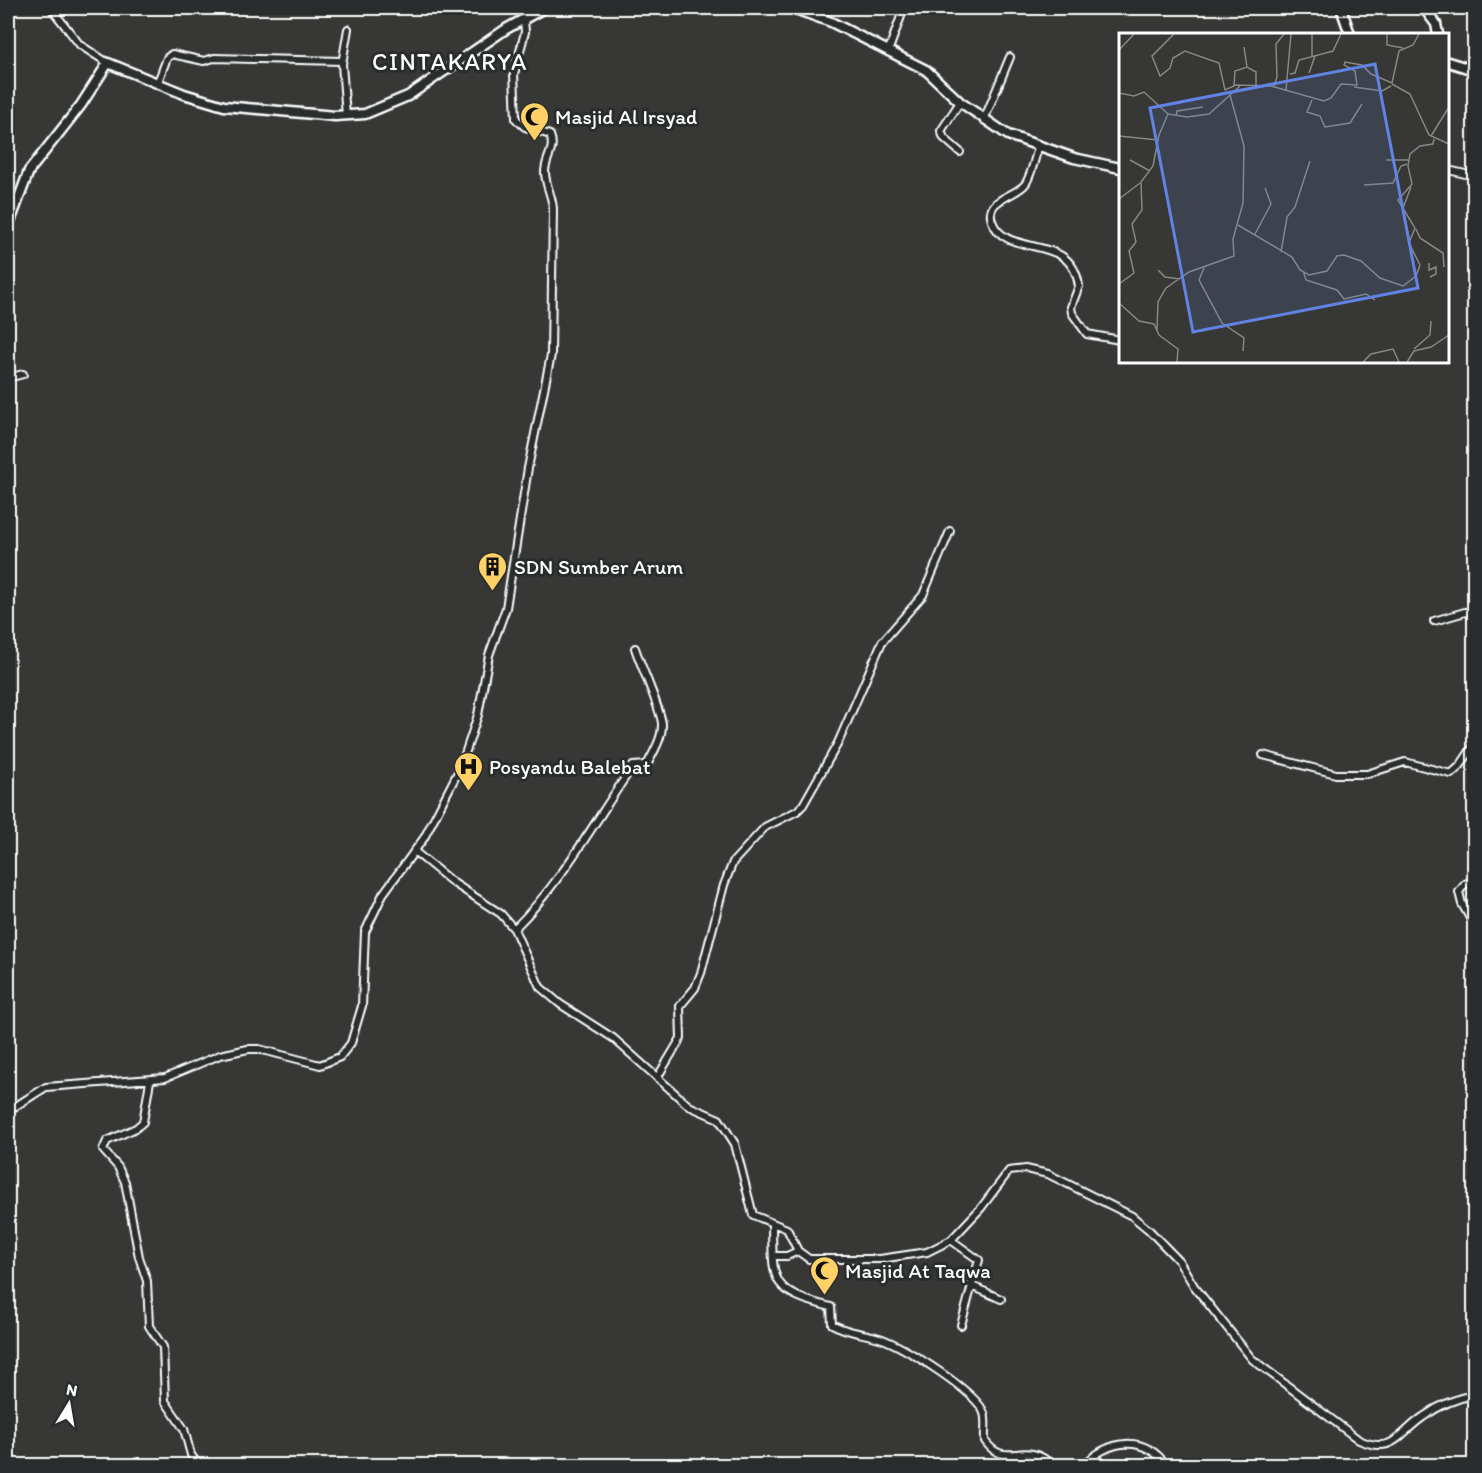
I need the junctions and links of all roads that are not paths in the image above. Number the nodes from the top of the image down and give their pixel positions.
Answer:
1 (51, 8) edge
2 (544, 8) edge
3 (792, 8) edge
4 (904, 8) edge
5 (1341, 8) edge
6 (1424, 8) edge
7 (816, 11) edge
8 (524, 19) junction
9 (348, 29) dead end
10 (1350, 33) edge
11 (1438, 33) edge
12 (888, 52) junction
13 (1010, 57) dead end
14 (342, 61) junction
15 (1449, 62) edge
16 (108, 63) junction
17 (1474, 70) edge
18 (158, 82) junction
19 (960, 102) junction
20 (346, 116) junction
21 (984, 120) junction
22 (1038, 147) junction
23 (960, 152) dead end
24 (1119, 168) edge
25 (1449, 171) edge
26 (1474, 176) edge
27 (10, 213) edge
28 (8, 227) edge
29 (1119, 340) edge
30 (23, 374) dead end
31 (8, 378) edge
32 (950, 531) dead end
33 (1474, 614) edge
34 (1434, 621) dead end
35 (635, 648) dead end
36 (1474, 745) edge
37 (1263, 755) dead end
38 (414, 851) junction
39 (1474, 880) edge
40 (1474, 925) edge
41 (514, 929) junction
42 (657, 1078) junction
43 (150, 1081) junction
44 (8, 1112) edge
45 (772, 1223) junction
46 (951, 1240) junction
47 (798, 1251) junction
48 (773, 1256) junction
49 (970, 1285) junction
50 (1001, 1299) dead end
51 (960, 1325) dead end
52 (1474, 1395) edge
53 (199, 1466) edge
54 (1053, 1466) edge
55 (1083, 1466) edge
56 (1167, 1466) edge

1 - 16 street
2 - 8 street
3 - 7 street
4 - 12 street
5 - 10 street
6 - 11 street
7 - 12 street
8 - 20 street
8 - 38 street
9 - 14 street
12 - 19 street
13 - 21 street
14 - 18 street
14 - 20 street
15 - 17 street
16 - 18 street
16 - 27 street
18 - 20 street
19 - 21 street
19 - 23 street
21 - 22 street
22 - 24 street
22 - 29 street
25 - 26 street
27 - 28 street
30 - 31 street
32 - 42 street
33 - 34 street
35 - 41 street
36 - 37 street
38 - 41 street
38 - 43 street
39 - 40 street
41 - 42 street
42 - 45 street
43 - 44 street
43 - 53 street
45 - 47 street
45 - 48 street
46 - 47 street
46 - 49 street
46 - 52 street
47 - 48 street
48 - 54 street
49 - 50 street
49 - 51 street
55 - 56 street

